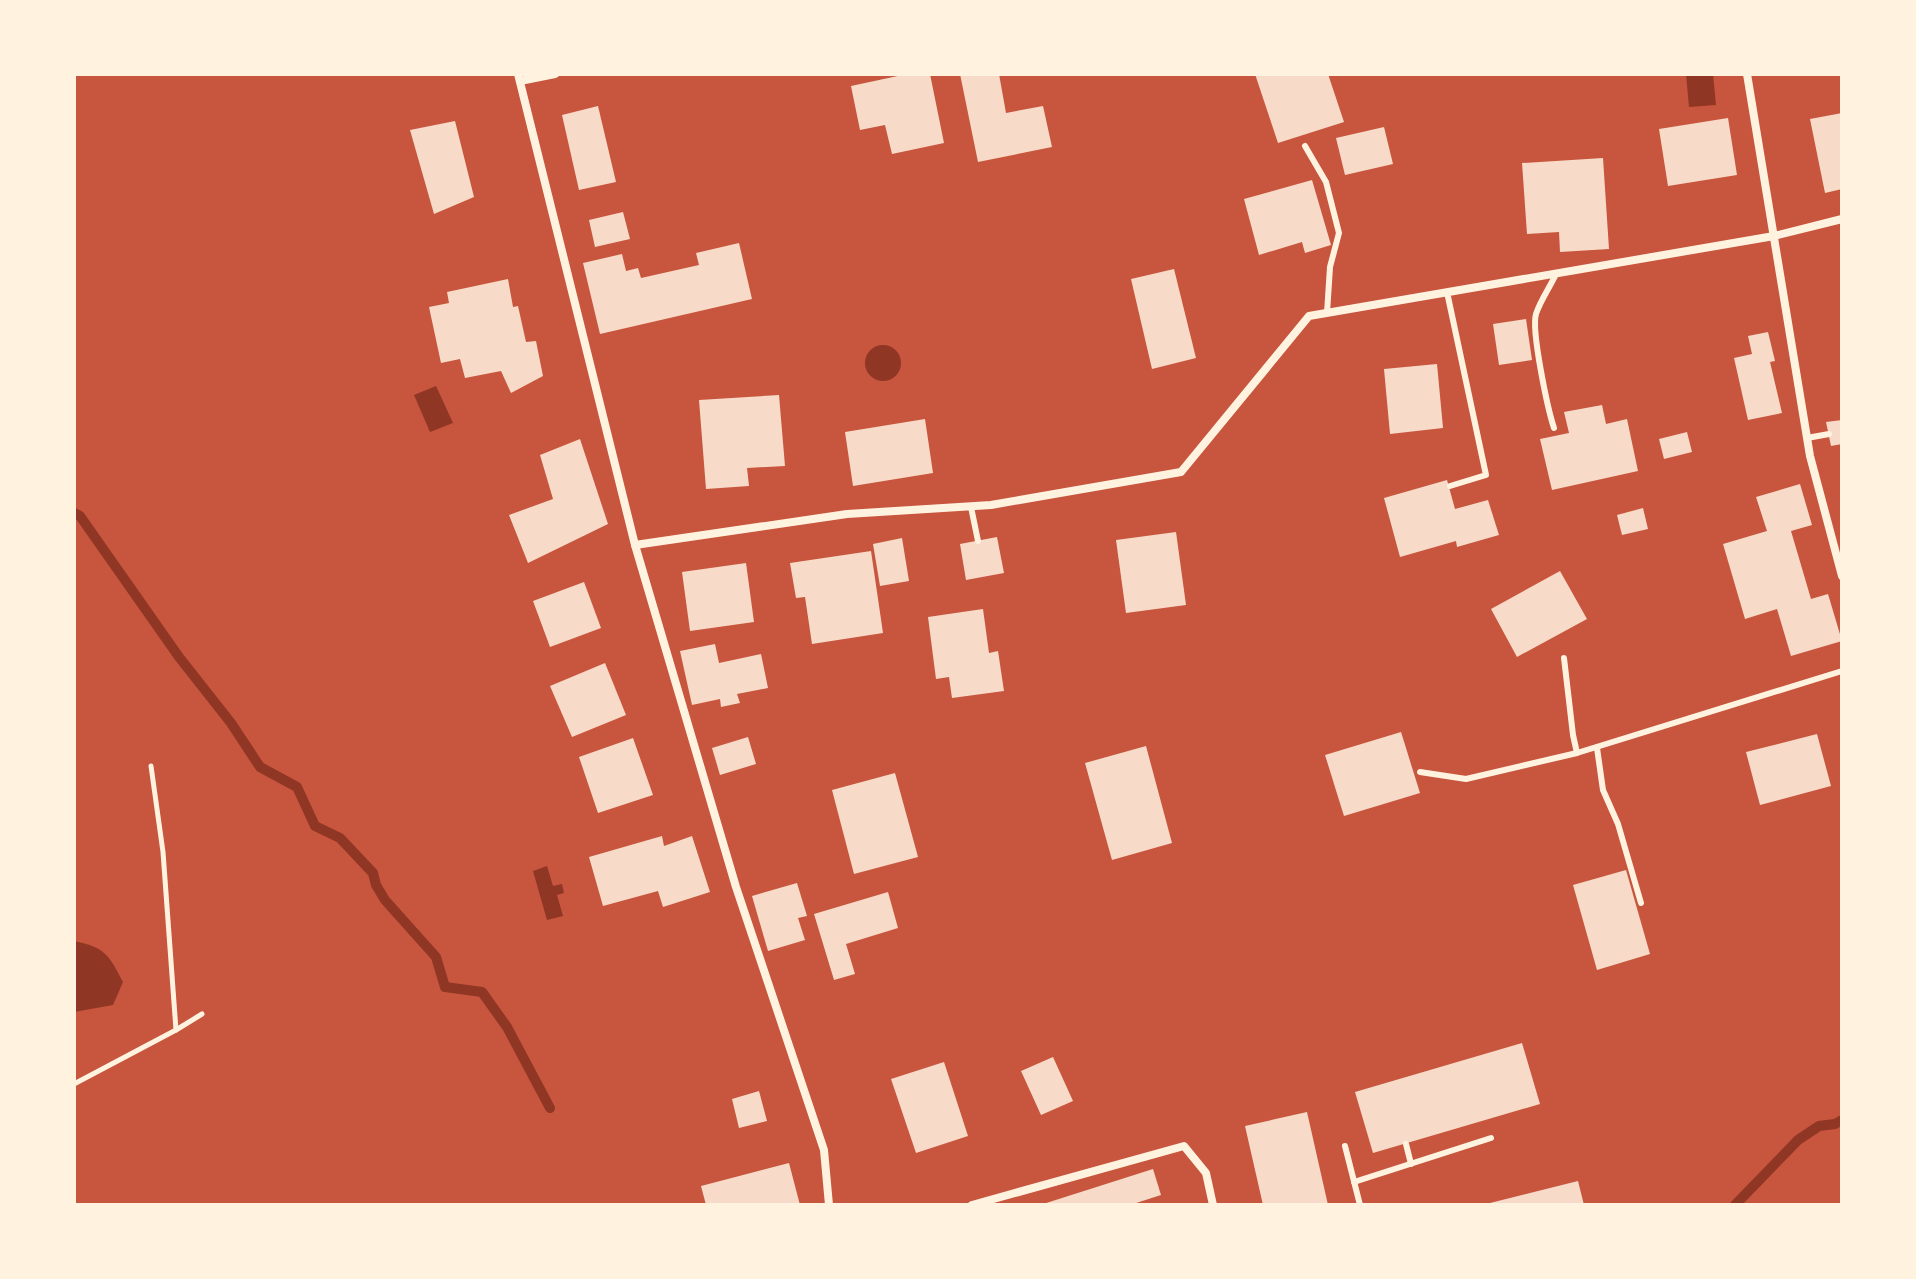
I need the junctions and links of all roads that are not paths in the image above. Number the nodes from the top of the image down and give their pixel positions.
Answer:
1 (555, 74) edge
2 (1747, 74) edge
3 (519, 77) edge
4 (1305, 146) dead end
5 (1842, 219) edge
6 (1774, 236) junction
7 (1556, 274) junction
8 (1447, 292) junction
9 (1327, 313) junction
10 (1554, 428) dead end
11 (1829, 434) dead end
12 (1807, 438) junction
13 (1450, 486) dead end
14 (971, 507) junction
15 (978, 541) dead end
16 (635, 545) junction
17 (1842, 576) edge
18 (1564, 658) dead end
19 (1842, 671) edge
20 (1597, 748) junction
21 (1577, 753) junction
22 (1420, 772) dead end
23 (1641, 903) dead end
24 (1491, 1138) dead end
25 (1406, 1144) dead end
26 (1345, 1146) dead end
27 (1411, 1164) junction
28 (1354, 1182) junction
29 (829, 1205) edge
30 (972, 1205) edge
31 (1213, 1205) edge
32 (1360, 1205) edge

1 - 3 street
2 - 6 street
3 - 16 street
4 - 9 lane
5 - 6 street
6 - 7 street
6 - 12 street
7 - 8 street
7 - 10 lane
8 - 9 street
8 - 13 lane
9 - 14 street
11 - 12 lane
12 - 17 street
14 - 15 lane
14 - 16 street
16 - 29 street
18 - 21 lane
19 - 20 lane
20 - 21 lane
20 - 23 lane
21 - 22 lane
24 - 27 lane
25 - 27 lane
26 - 28 lane
27 - 28 lane
28 - 32 lane
30 - 31 street

